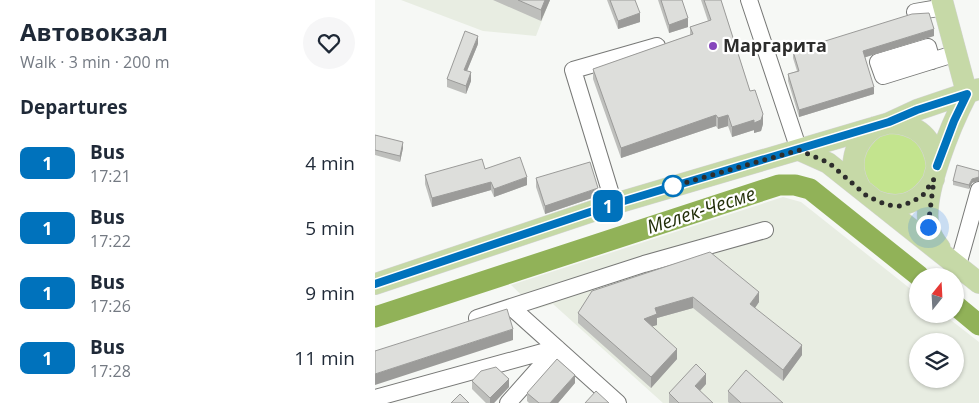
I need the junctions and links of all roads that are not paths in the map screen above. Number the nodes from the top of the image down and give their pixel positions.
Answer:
1 (749, 0) edge
2 (943, 3) edge
3 (915, 12) edge
4 (657, 46) edge
5 (957, 53) junction
6 (932, 61) dead end
7 (973, 92) edge
8 (883, 124) junction
9 (799, 150) junction
10 (935, 173) junction
11 (979, 190) edge
12 (868, 195) junction
13 (614, 204) junction
14 (765, 230) dead end
15 (950, 259) junction
16 (979, 283) edge
17 (375, 284) edge
18 (511, 307) junction
19 (466, 322) edge
20 (557, 348) junction
21 (375, 398) edge
22 (507, 403) edge
23 (618, 403) edge

1 - 9 street
2 - 3 street
2 - 5 main road
4 - 13 street
5 - 6 street
5 - 7 main road
7 - 8 main road
7 - 10 main road
8 - 9 main road
8 - 10 main road
8 - 12 main road
9 - 12 main road
9 - 13 main road
10 - 12 main road
10 - 15 main road
11 - 15 street
12 - 15 main road
13 - 17 main road
14 - 18 street
15 - 16 main road
18 - 19 street
18 - 20 street
20 - 21 street
20 - 22 street
20 - 23 street

